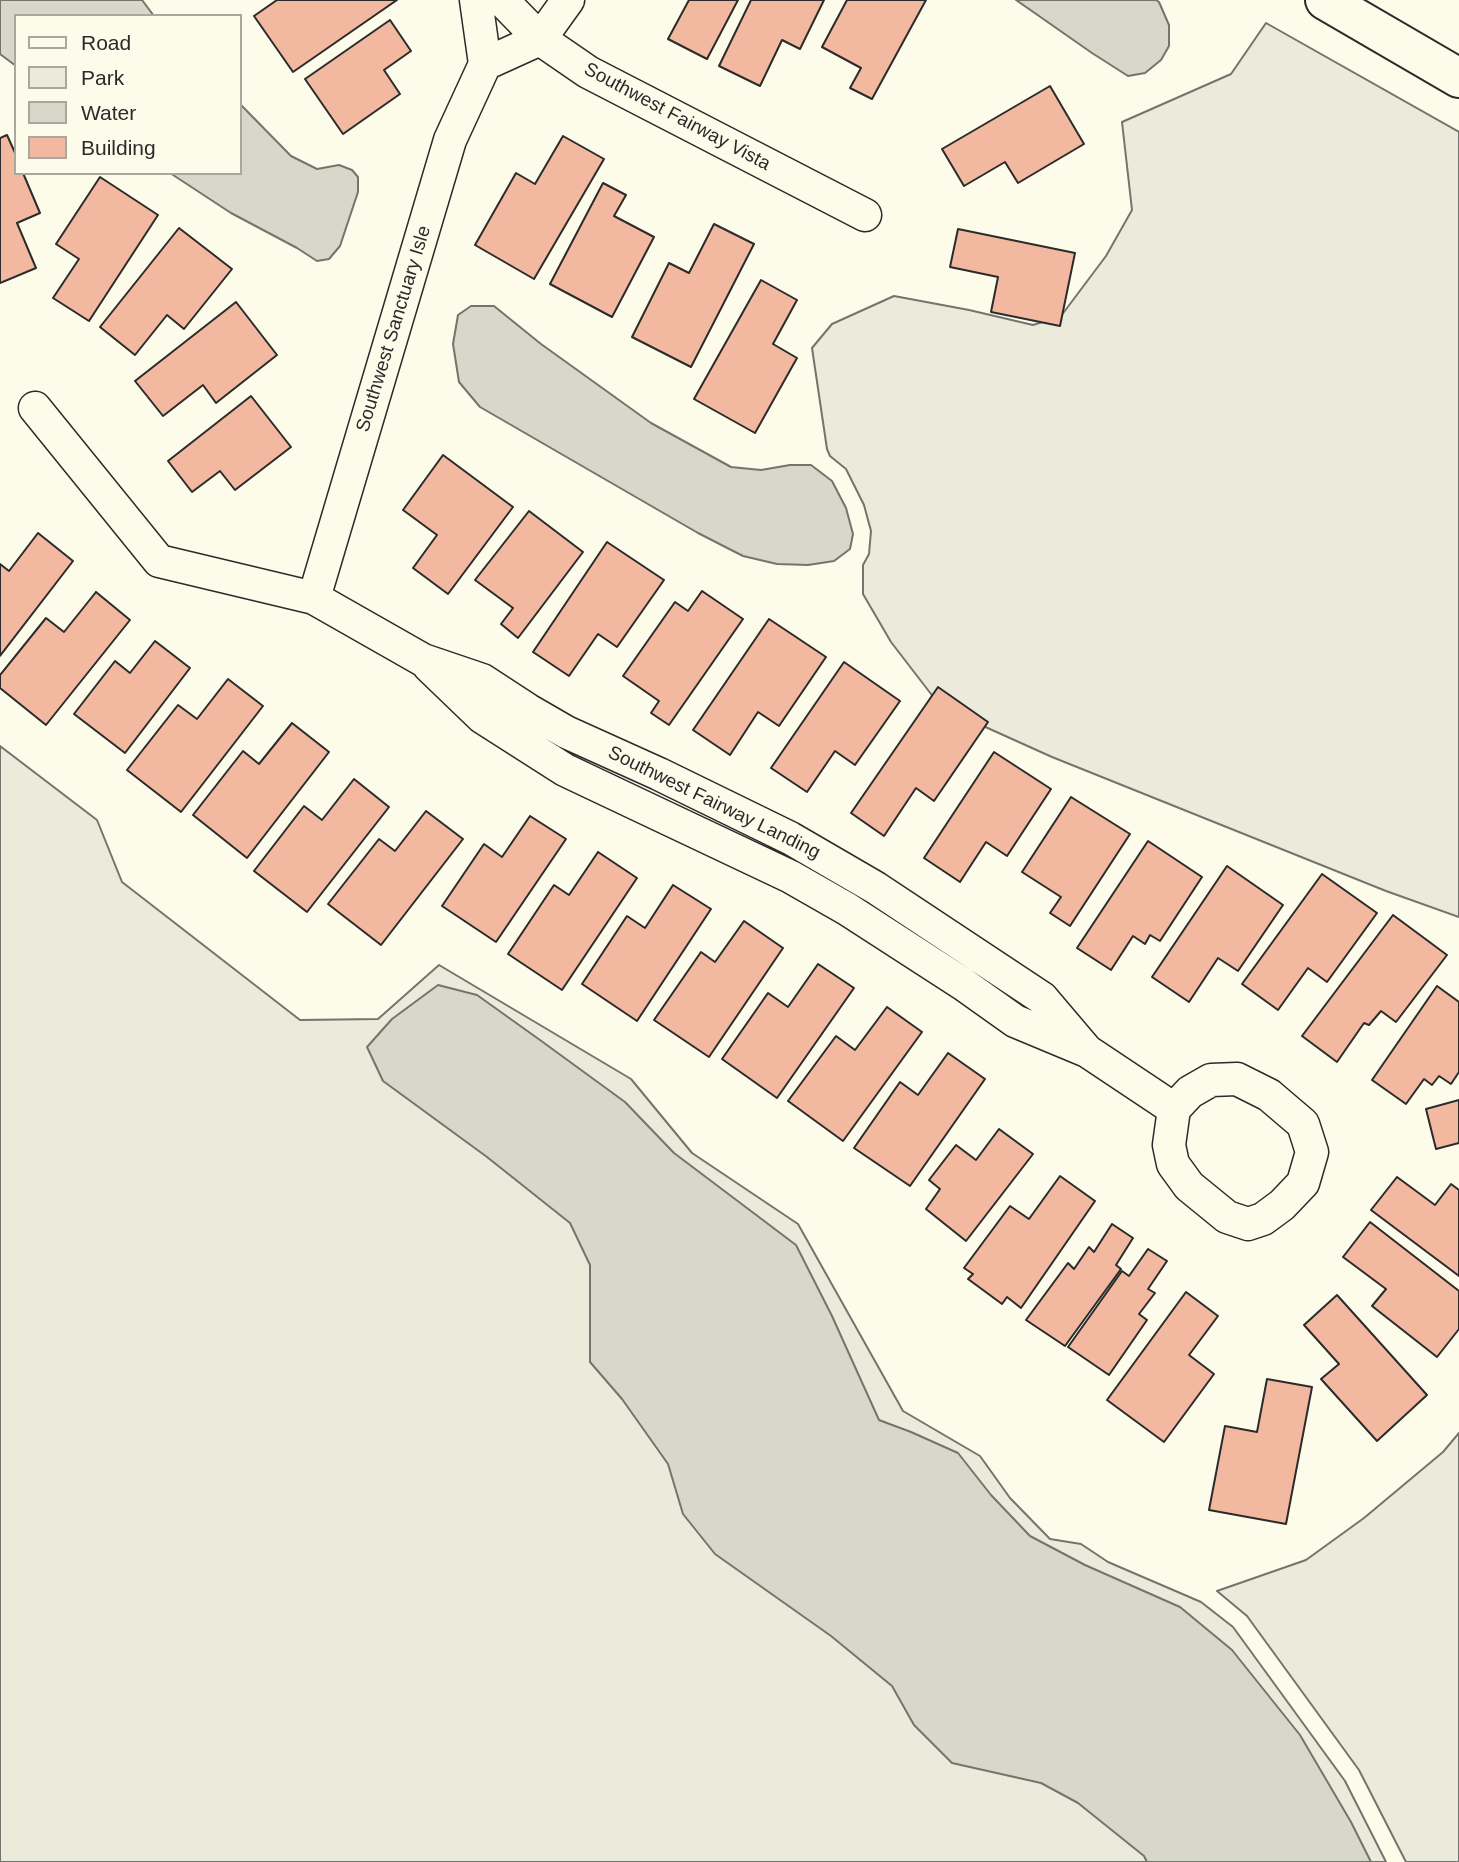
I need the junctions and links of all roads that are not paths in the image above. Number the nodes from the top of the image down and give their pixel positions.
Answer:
1 (477, 0) edge
2 (502, 0) edge
3 (568, 0) edge
4 (1325, 0) edge
5 (540, 38) junction
6 (485, 64) junction
7 (1459, 78) edge
8 (865, 215) dead end
9 (35, 408) dead end
10 (314, 598) junction
11 (423, 660) junction
12 (659, 774) junction
13 (644, 808) junction
14 (859, 878) junction
15 (840, 905) junction
16 (1087, 1051) junction
17 (1174, 1109) junction

1 - 6 street
2 - 5 street, Southwest Fairway Vista
3 - 5 street
4 - 7 street
5 - 6 street
5 - 8 street, Southwest Fairway Vista
6 - 10 street, Southwest Sanctuary Isle
9 - 10 street, Southwest Fairway Landing
10 - 11 street, Southwest Fairway Landing
11 - 12 street, Southwest Fairway Landing
11 - 13 street, Southwest Fairway Landing
12 - 13 street
12 - 14 street, Southwest Fairway Landing
13 - 15 street, Southwest Fairway Landing
14 - 15 street
14 - 16 street, Southwest Fairway Landing
15 - 16 street, Southwest Fairway Landing
16 - 17 street, Southwest Fairway Landing
17 - 17 street

